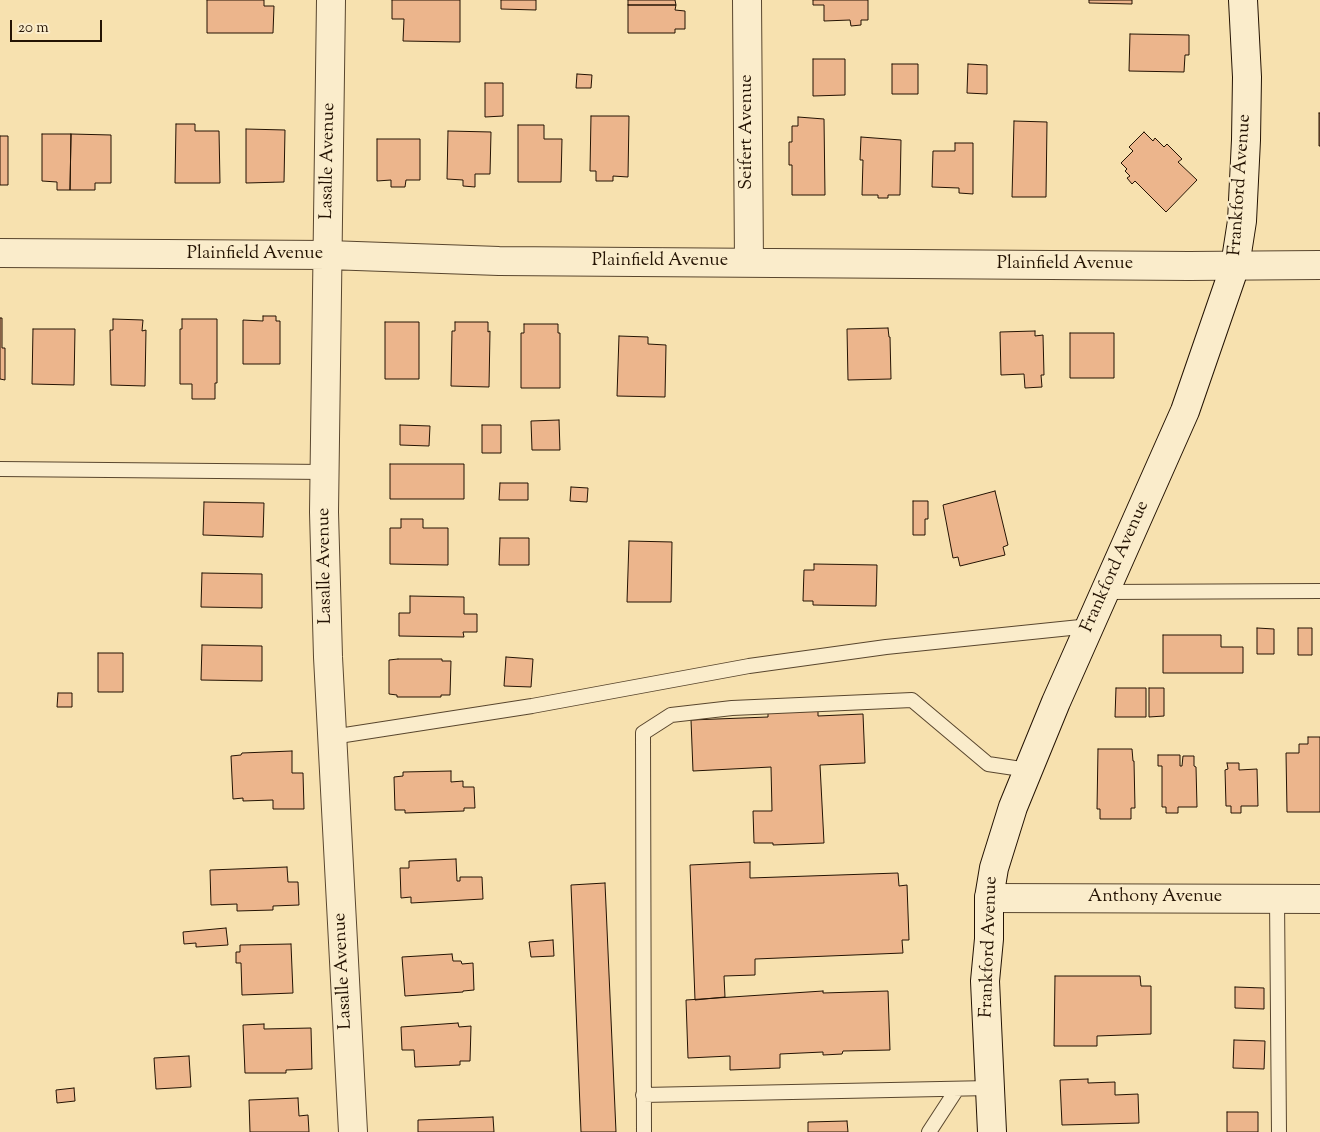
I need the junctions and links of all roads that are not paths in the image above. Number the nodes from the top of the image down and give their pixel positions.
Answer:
1 (331, 0) edge
2 (747, 0) edge
3 (1243, 0) edge
4 (0, 253) edge
5 (328, 255) junction
6 (748, 263) junction
7 (1320, 265) edge
8 (1235, 266) junction
9 (0, 469) edge
10 (325, 472) junction
11 (1320, 591) edge
12 (1105, 592) junction
13 (1090, 626) junction
14 (332, 737) junction
15 (1028, 770) junction
16 (989, 898) junction
17 (1277, 899) junction
18 (1320, 899) edge
19 (990, 1088) junction
20 (957, 1089) junction
21 (643, 1095) junction
22 (353, 1132) edge
23 (644, 1132) edge
24 (929, 1132) edge
25 (992, 1132) edge
26 (1279, 1132) edge

1 - 5 street, Lasalle Avenue
2 - 6 street, Seifert Avenue
3 - 8 street, Frankford Avenue
4 - 5 street, Plainfield Avenue
5 - 6 street, Plainfield Avenue
5 - 10 street, Lasalle Avenue
6 - 8 street, Plainfield Avenue
7 - 8 street, Plainfield Avenue
8 - 12 street, Frankford Avenue
9 - 10 lane
10 - 14 street, Lasalle Avenue
11 - 12 lane
12 - 13 street, Frankford Avenue
13 - 14 lane
13 - 15 street, Frankford Avenue
14 - 22 street, Lasalle Avenue
15 - 16 street, Frankford Avenue
15 - 21 lane
16 - 17 street, Anthony Avenue
16 - 19 street, Frankford Avenue
17 - 18 street, Anthony Avenue
17 - 26 lane
19 - 20 lane
19 - 25 street, Frankford Avenue
20 - 21 lane
20 - 24 lane
21 - 23 lane

